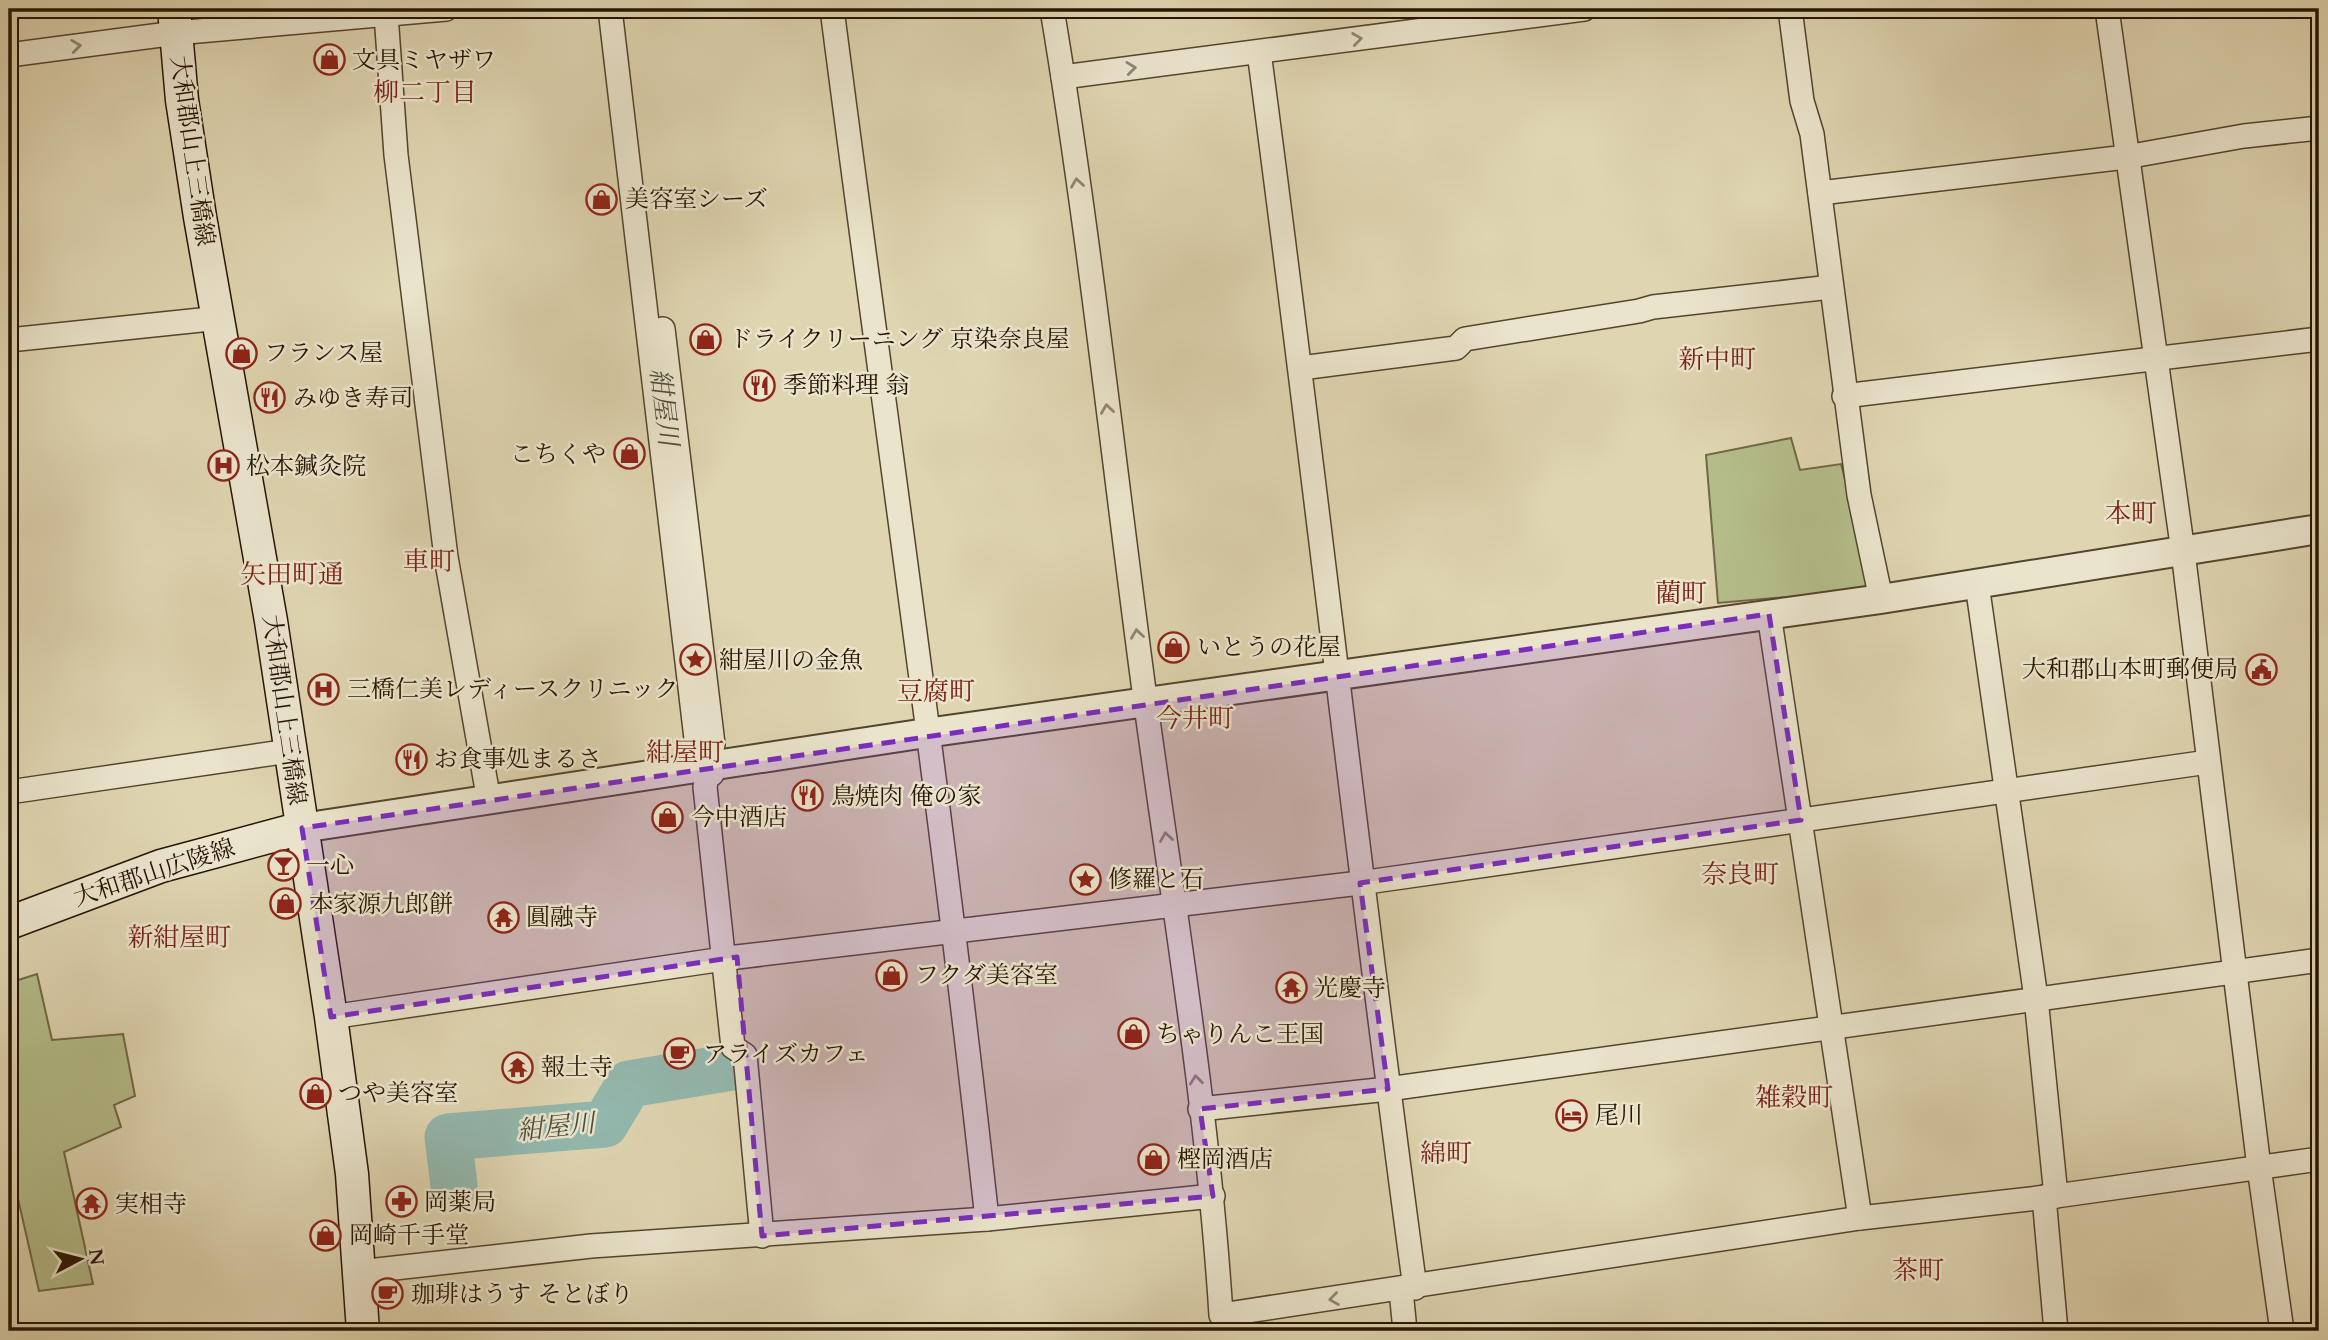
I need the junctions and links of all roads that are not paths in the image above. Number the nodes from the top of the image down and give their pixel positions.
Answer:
1 (446, 9) edge
2 (610, 9) edge
3 (832, 9) edge
4 (1052, 9) edge
5 (1584, 9) edge
6 (1790, 9) edge
7 (2107, 9) edge
8 (386, 14) junction
9 (175, 21) edge
10 (1259, 52) junction
11 (9, 55) edge
12 (1063, 76) junction
13 (2319, 128) edge
14 (2126, 157) junction
15 (1820, 193) junction
16 (1831, 288) junction
17 (220, 318) junction
18 (2319, 339) edge
19 (9, 340) edge
20 (2155, 358) junction
21 (1301, 368) junction
22 (1844, 396) junction
23 (2319, 529) edge
24 (2183, 552) junction
25 (1977, 584) junction
26 (1881, 599) junction
27 (1769, 614) junction
28 (1337, 676) junction
29 (1146, 702) junction
30 (926, 733) junction
31 (289, 751) junction
32 (2208, 762) junction
33 (709, 767) junction
34 (2007, 791) junction
35 (9, 792) edge
36 (489, 801) junction
37 (1801, 820) junction
38 (302, 828) junction
39 (1360, 883) junction
40 (1177, 905) junction
41 (9, 923) edge
42 (956, 931) junction
43 (730, 958) junction
44 (2319, 960) edge
45 (2235, 971) junction
46 (2036, 998) junction
47 (331, 1017) junction
48 (1831, 1026) junction
49 (1388, 1089) junction
50 (1200, 1109) junction
51 (2319, 1159) edge
52 (2259, 1167) junction
53 (1213, 1196) junction
54 (2050, 1196) junction
55 (1860, 1218) junction
56 (986, 1219) junction
57 (762, 1236) junction
58 (359, 1272) junction
59 (1408, 1289) junction
60 (363, 1331) edge
61 (1405, 1331) edge
62 (2056, 1331) edge
63 (2282, 1331) edge

1 - 8 street
2 - 33 street
3 - 30 street
4 - 12 street
10 -> 5 street
6 - 15 street
7 - 14 street
8 - 9 street
8 - 36 street
11 -> 9 street
9 - 17 main road, 大和郡山上三橋線
12 -> 10 street
10 - 21 street
29 -> 12 street
13 - 14 street
14 - 15 street
14 - 20 street
15 - 16 street
16 - 21 street
16 - 22 street
17 - 19 street
17 - 31 main road, 大和郡山上三橋線
18 - 20 street
20 - 22 street
20 - 24 street
21 - 28 street
22 - 26 street
23 - 24 street
24 - 25 street
24 - 32 street
25 - 26 street
25 - 34 street
26 - 27 street
27 - 28 street
27 - 37 street
28 - 29 street
28 - 39 street
29 - 30 street
40 -> 29 street
30 - 33 street
30 - 42 street
31 - 35 street
31 - 38 main road, 大和郡山上三橋線
32 - 34 street
32 - 45 street
33 - 36 street
33 - 43 street
34 - 37 street
34 - 46 street
36 - 38 street
37 - 39 street
37 - 48 street
38 - 41 main road, 大和郡山広陵線
38 - 47 main road, 大和郡山上三橋線
39 - 40 street
39 - 49 street
40 - 42 street
50 -> 40 street
42 - 43 street
42 - 56 street
43 - 47 street
43 - 57 street
44 - 45 street
45 - 46 street
45 - 52 street
46 - 48 street
46 - 54 street
47 - 58 main road, 大和郡山上三橋線
48 - 49 street
48 - 55 street
49 - 50 street
49 - 59 street
50 - 53 street
51 - 52 street
52 - 54 street
52 - 63 street
53 - 56 street
59 -> 53 street
54 - 55 street
54 - 62 street
55 - 59 street
56 - 57 street
57 - 58 street
58 - 60 main road, 大和郡山上三橋線
59 - 61 street

